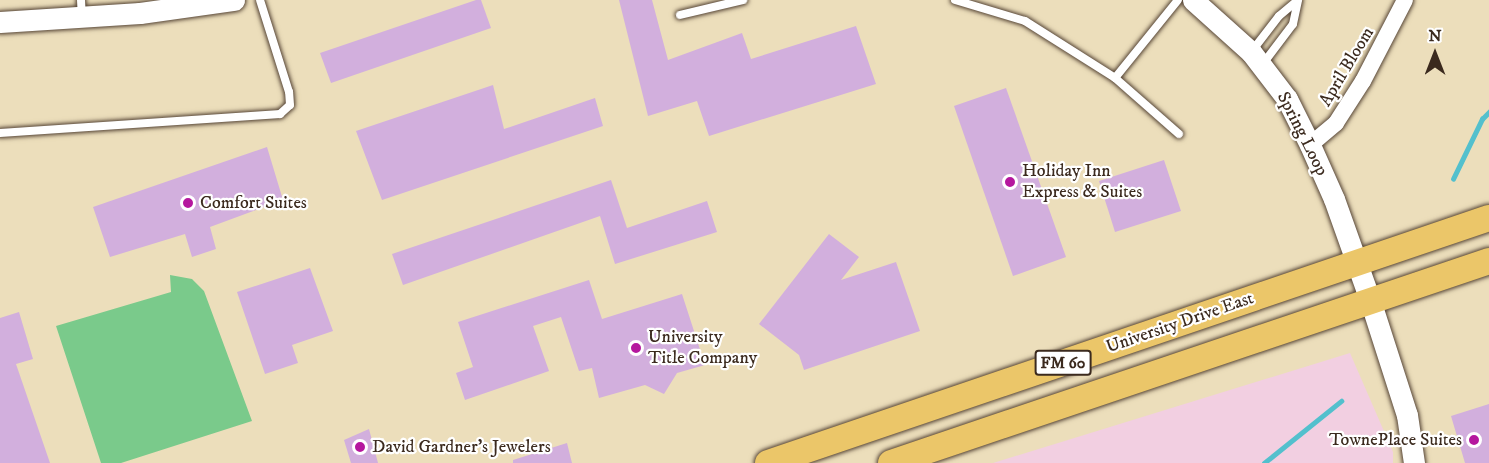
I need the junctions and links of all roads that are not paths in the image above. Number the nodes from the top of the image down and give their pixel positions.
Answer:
1 (234, 0) edge
2 (260, 0) edge
3 (743, 0) edge
4 (955, 0) edge
5 (1178, 0) edge
6 (1193, 0) edge
7 (1298, 0) edge
8 (1405, 0) edge
9 (82, 9) edge
10 (680, 15) dead end
11 (0, 22) edge
12 (1256, 59) junction
13 (1115, 78) junction
14 (0, 133) edge
15 (1179, 134) dead end
16 (1310, 145) junction
17 (1489, 218) edge
18 (1489, 261) edge
19 (1357, 262) junction
20 (1370, 300) junction
21 (773, 462) edge
22 (891, 463) edge
23 (1414, 463) edge

1 - 9 street
2 - 14 lane
3 - 10 lane
4 - 13 lane
5 - 13 lane
6 - 12 street, Spring Loop
7 - 12 lane
7 - 12 lane
8 - 16 street, April Bloom
9 - 11 street
12 - 16 street, Spring Loop
13 - 15 lane
16 - 19 street, Spring Loop
17 - 19 main road, University Drive East / FM 60
18 - 20 main road, FM 60
19 - 20 street, Spring Loop
19 - 21 main road, University Drive East / FM 60
20 - 22 main road, FM 60
20 - 23 street, Spring Loop

